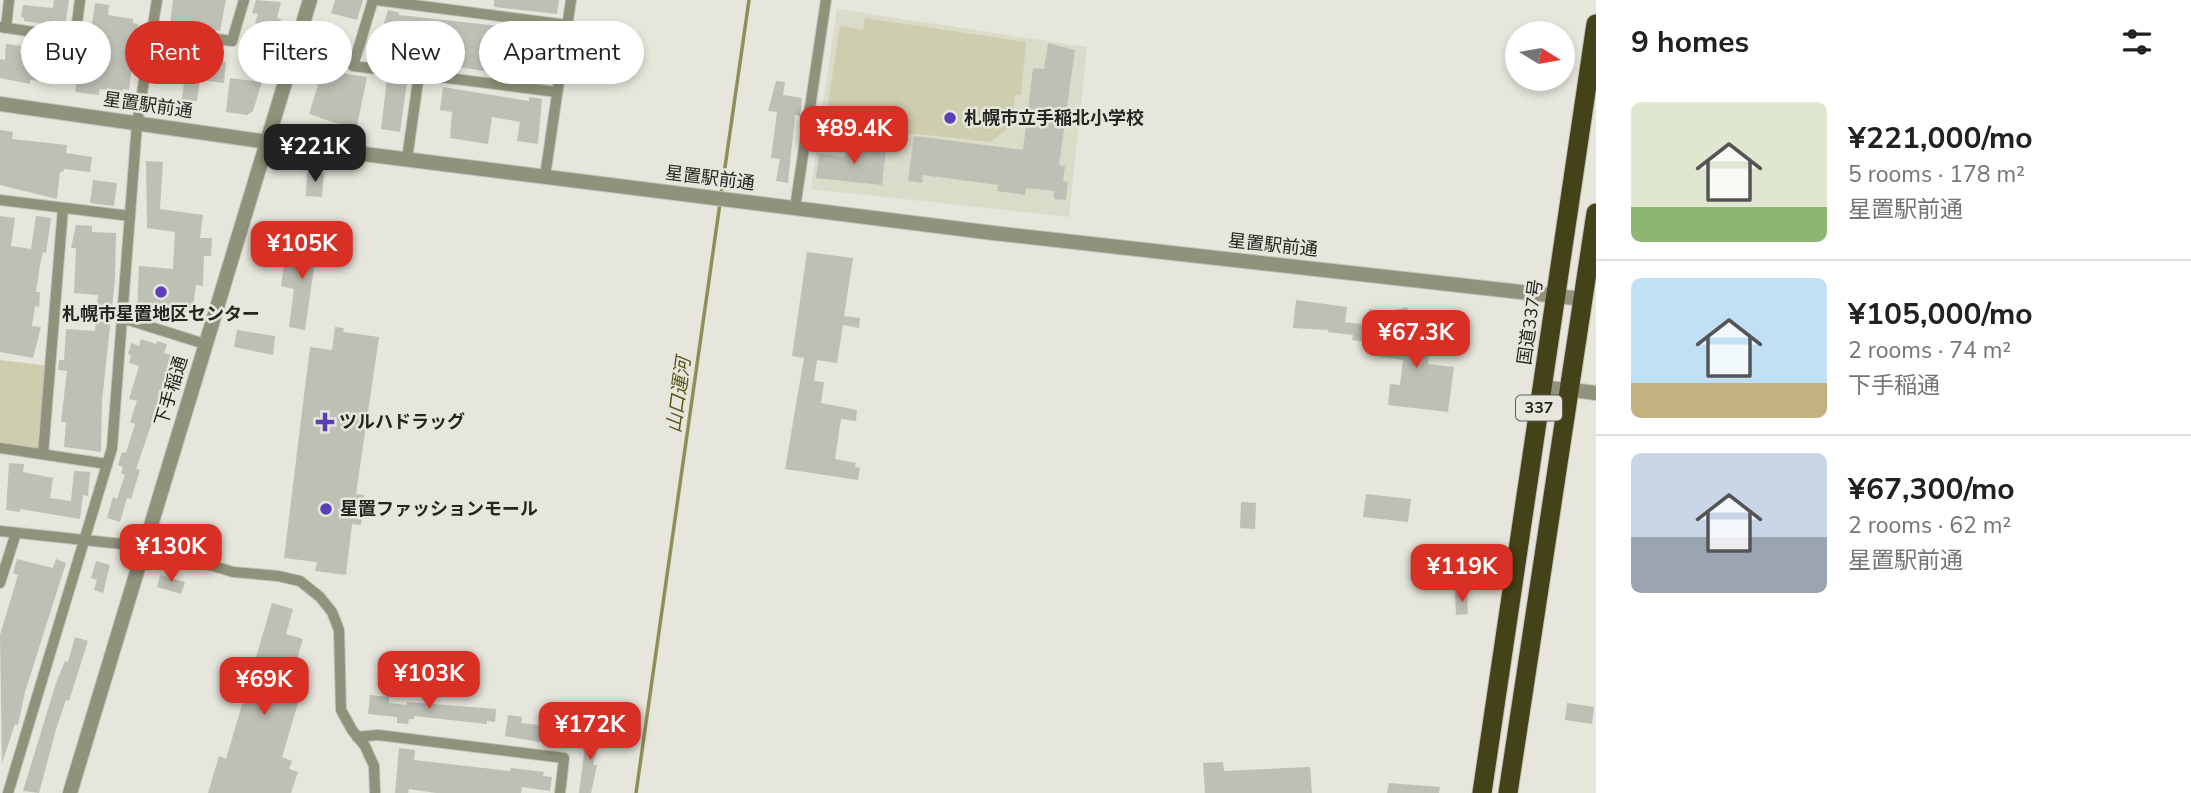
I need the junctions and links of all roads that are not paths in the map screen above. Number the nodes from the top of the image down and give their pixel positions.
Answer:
1 (9, 0) edge
2 (80, 0) edge
3 (157, 0) edge
4 (244, 0) edge
5 (310, 0) edge
6 (374, 0) edge
7 (571, 0) edge
8 (826, 0) edge
9 (154, 21) edge
10 (367, 21) edge
11 (530, 21) edge
12 (568, 21) edge
13 (1596, 24) edge
14 (366, 25) edge
15 (3, 28) edge
16 (224, 40) edge
17 (366, 68) edge
18 (465, 80) edge
19 (144, 84) edge
20 (418, 84) edge
21 (558, 84) edge
22 (557, 92) junction
23 (0, 104) edge
24 (137, 124) junction
25 (268, 142) junction
26 (407, 159) junction
27 (545, 177) junction
28 (0, 200) edge
29 (63, 208) junction
30 (794, 208) junction
31 (1596, 213) edge
32 (130, 216) junction
33 (1556, 295) junction
34 (1583, 299) junction
35 (122, 318) junction
36 (205, 344) junction
37 (1542, 387) junction
38 (1569, 392) junction
39 (1596, 393) edge
40 (0, 448) edge
41 (43, 454) junction
42 (107, 464) junction
43 (0, 531) edge
44 (16, 533) junction
45 (85, 538) junction
46 (143, 550) junction
47 (0, 583) edge
48 (357, 737) junction
49 (8, 793) edge
50 (70, 793) edge
51 (376, 793) edge
52 (559, 793) edge
53 (1482, 793) edge
54 (1508, 793) edge

1 - 15 street
2 - 15 street
3 - 9 street
4 - 16 street
5 - 25 street, 下手稲通
6 - 10 street
6 - 11 street
7 - 12 street
8 - 30 street
13 - 33 highway, 国道337号 / 337
14 - 17 street
18 - 22 street
19 - 24 street
20 - 26 street
21 - 22 street
22 - 27 street
23 - 24 street, 星置駅前通
24 - 25 street, 星置駅前通
24 - 32 street
25 - 26 street, 星置駅前通
25 - 36 street, 下手稲通
26 - 27 street, 星置駅前通
27 - 30 street, 星置駅前通
28 - 29 street
29 - 32 street
29 - 41 street
30 - 33 street, 星置駅前通
31 - 34 highway, 337
32 - 35 street
33 - 34 street, 星置駅前通
33 - 37 highway, 国道337号 / 337
34 - 38 highway, 337
35 - 36 street
35 - 42 street
36 - 46 street, 下手稲通
37 - 38 street
37 - 53 highway, 国道337号 / 337
38 - 39 street
38 - 54 highway, 337
40 - 41 street
41 - 42 street
42 - 45 street
43 - 44 street
44 - 45 street
44 - 47 street
45 - 46 street
45 - 49 street
46 - 48 street
46 - 50 street, 下手稲通
48 - 51 street
48 - 52 street

